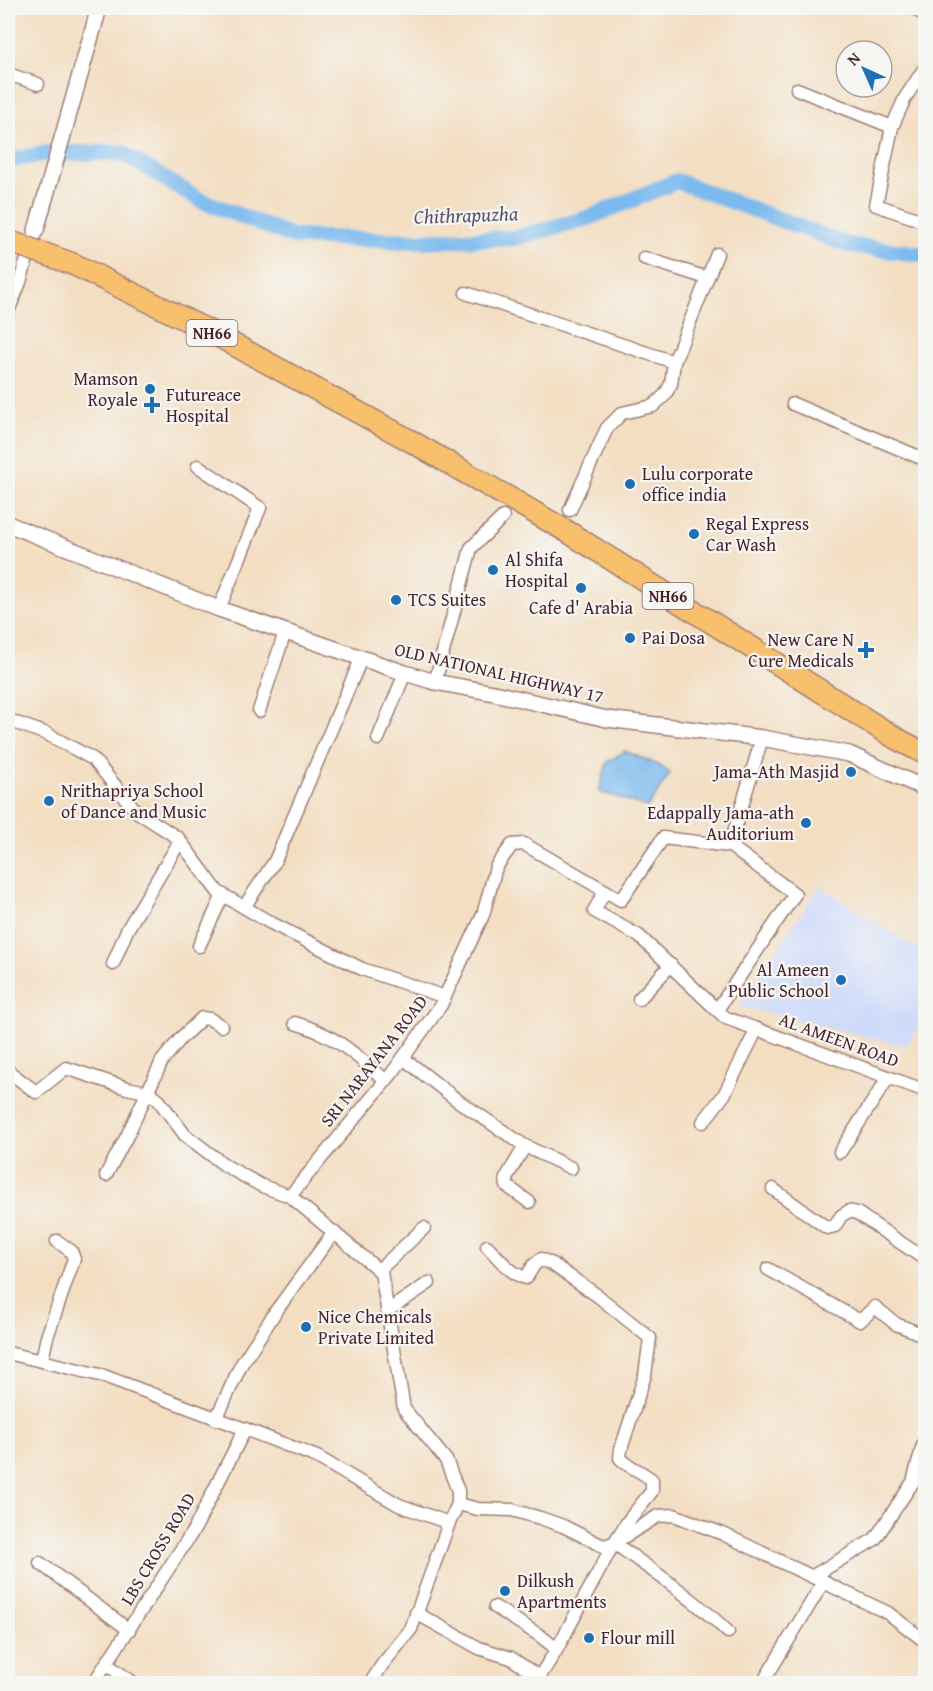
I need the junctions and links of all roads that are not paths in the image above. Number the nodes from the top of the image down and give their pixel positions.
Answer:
1 (99, 8) edge
2 (914, 8) edge
3 (926, 16) edge
4 (926, 66) edge
5 (8, 74) edge
6 (38, 84) dead end
7 (797, 89) dead end
8 (892, 127) junction
9 (926, 222) edge
10 (36, 230) joint
11 (8, 241) edge
12 (717, 254) dead end
13 (644, 258) dead end
14 (707, 278) junction
15 (466, 293) dead end
16 (8, 311) edge
17 (674, 362) junction
18 (793, 404) dead end
19 (926, 460) edge
20 (198, 466) dead end
21 (570, 510) dead end
22 (503, 517) dead end
23 (8, 524) edge
24 (219, 609) junction
25 (285, 632) junction
26 (360, 658) junction
27 (405, 674) junction
28 (435, 682) junction
29 (259, 711) dead end
30 (8, 720) edge
31 (762, 738) junction
32 (378, 739) dead end
33 (926, 754) edge
34 (926, 789) edge
35 (180, 841) junction
36 (730, 846) junction
37 (605, 891) junction
38 (223, 895) junction
39 (244, 907) junction
40 (199, 946) dead end
41 (113, 964) dead end
42 (671, 964) junction
43 (445, 997) junction
44 (639, 999) dead end
45 (717, 1010) junction
46 (295, 1023) dead end
47 (221, 1026) dead end
48 (757, 1029) junction
49 (403, 1058) junction
50 (8, 1071) edge
51 (888, 1078) junction
52 (386, 1081) junction
53 (926, 1091) edge
54 (147, 1092) junction
55 (703, 1122) dead end
56 (525, 1146) junction
57 (840, 1152) dead end
58 (570, 1168) dead end
59 (106, 1175) dead end
60 (773, 1189) dead end
61 (290, 1196) junction
62 (529, 1202) dead end
63 (424, 1228) dead end
64 (334, 1232) junction
65 (57, 1241) dead end
66 (487, 1246) dead end
67 (926, 1260) edge
68 (768, 1269) dead end
69 (379, 1270) junction
70 (429, 1283) dead end
71 (387, 1311) junction
72 (926, 1336) edge
73 (8, 1353) edge
74 (42, 1359) junction
75 (216, 1419) junction
76 (245, 1429) junction
77 (926, 1434) edge
78 (458, 1504) junction
79 (449, 1523) junction
80 (614, 1543) junction
81 (40, 1563) dead end
82 (818, 1578) junction
83 (495, 1607) dead end
84 (416, 1613) junction
85 (129, 1630) junction
86 (728, 1632) dead end
87 (926, 1642) edge
88 (557, 1649) junction
89 (106, 1664) junction
90 (537, 1680) edge
91 (93, 1683) edge
92 (135, 1683) edge
93 (370, 1683) edge
94 (762, 1683) edge

1 - 10 street
2 - 3 street
4 - 8 street
5 - 6 street
7 - 8 street
8 - 9 street
10 - 16 street
11 - 33 highway, NH66, bridge
12 - 14 street
13 - 14 street
14 - 17 street
15 - 17 street
17 - 21 street
18 - 19 street
20 - 24 street
22 - 28 street
23 - 24 street, OLD NATIONAL HIGHWAY 17
24 - 25 street, OLD NATIONAL HIGHWAY 17
25 - 26 street, OLD NATIONAL HIGHWAY 17
25 - 29 street
26 - 27 street, OLD NATIONAL HIGHWAY 17
26 - 39 street
27 - 28 street, OLD NATIONAL HIGHWAY 17
27 - 32 street
28 - 31 street, OLD NATIONAL HIGHWAY 17
30 - 35 street
31 - 34 street, OLD NATIONAL HIGHWAY 17
31 - 36 street
35 - 38 street
35 - 41 street
36 - 37 street
36 - 45 street
37 - 42 street, AL AMEEN ROAD
37 - 43 street, SRI NARAYANA ROAD
38 - 39 street
38 - 40 street
39 - 43 street
42 - 44 street
42 - 45 street, AL AMEEN ROAD
43 - 49 street, SRI NARAYANA ROAD
45 - 48 street, AL AMEEN ROAD
46 - 52 street
47 - 54 street
48 - 51 street, AL AMEEN ROAD
48 - 55 street
49 - 52 street, SRI NARAYANA ROAD
49 - 56 street
50 - 54 street
51 - 53 street, AL AMEEN ROAD
51 - 57 street
52 - 61 street, SRI NARAYANA ROAD
54 - 59 street
54 - 61 street
56 - 58 street
56 - 62 street
60 - 67 street
61 - 64 street
63 - 69 street
64 - 69 street
64 - 75 street
65 - 74 street
66 - 80 street
68 - 72 street
69 - 71 street
70 - 71 street
71 - 78 street
73 - 74 street
74 - 75 street
75 - 76 street
76 - 79 street
76 - 85 street, LBS CROSS ROAD
77 - 82 street
78 - 79 street
78 - 80 street
79 - 84 street
80 - 82 street
80 - 86 street
80 - 88 street
81 - 85 street
82 - 87 street
82 - 94 street
83 - 88 street
84 - 90 street
84 - 93 street
85 - 89 street, LBS CROSS ROAD
88 - 90 street
89 - 91 street, LBS CROSS ROAD
89 - 92 street

